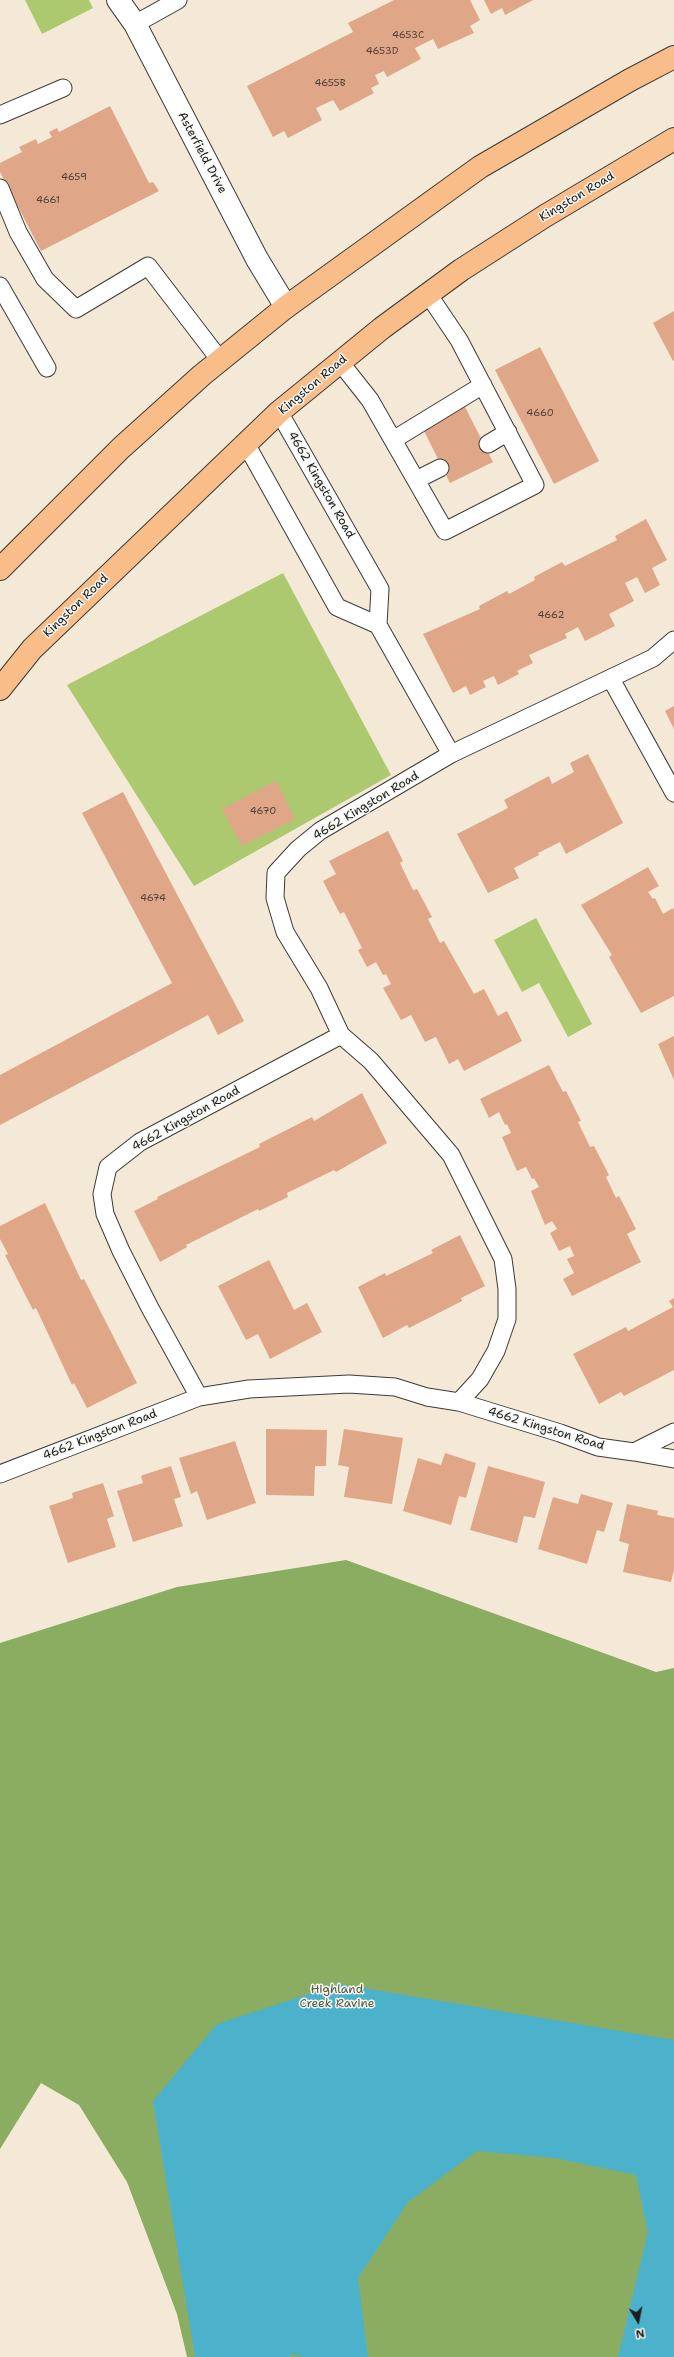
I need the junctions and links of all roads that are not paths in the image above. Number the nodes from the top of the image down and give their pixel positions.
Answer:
1 (118, 0) edge
2 (178, 0) edge
3 (135, 24) junction
4 (674, 57) edge
5 (63, 88) dead end
6 (0, 115) edge
7 (674, 139) edge
8 (0, 188) edge
9 (0, 286) edge
10 (428, 294) junction
11 (286, 307) junction
12 (220, 360) junction
13 (340, 362) junction
14 (47, 368) dead end
15 (483, 385) junction
16 (279, 412) junction
17 (508, 432) junction
18 (393, 440) junction
19 (246, 444) junction
20 (488, 444) dead end
21 (440, 468) dead end
22 (416, 480) junction
23 (0, 569) edge
24 (378, 626) junction
25 (674, 640) edge
26 (611, 679) junction
27 (0, 689) edge
28 (451, 754) junction
29 (674, 793) edge
30 (341, 1035) junction
31 (199, 1397) junction
32 (459, 1402) junction
33 (674, 1432) edge
34 (634, 1452) junction
35 (674, 1458) edge
36 (0, 1474) edge

1 - 3 street, Asterfield Drive
2 - 3 lane
3 - 11 street, Asterfield Drive
4 - 11 main road
5 - 6 lane
7 - 10 main road, Kingston Road
8 - 12 lane
9 - 14 lane
10 - 13 main road, Kingston Road
10 - 15 lane
11 - 12 main road
12 - 23 main road
13 - 16 main road, Kingston Road
13 - 18 lane
15 - 17 lane
15 - 18 lane
16 - 19 main road, Kingston Road
16 - 24 lane, 4662 Kingston Road
17 - 20 lane
17 - 22 lane
18 - 22 lane
19 - 24 lane
19 - 27 main road, Kingston Road
21 - 22 lane
24 - 28 lane
25 - 26 lane, 4662 Kingston Road
26 - 28 lane, 4662 Kingston Road
26 - 29 lane
28 - 30 lane, 4662 Kingston Road
30 - 31 lane, 4662 Kingston Road
30 - 32 lane, 4662 Kingston Road
31 - 32 lane, 4662 Kingston Road
31 - 36 lane, 4662 Kingston Road
32 - 34 lane, 4662 Kingston Road
33 - 34 lane
34 - 35 lane, 4662 Kingston Road

